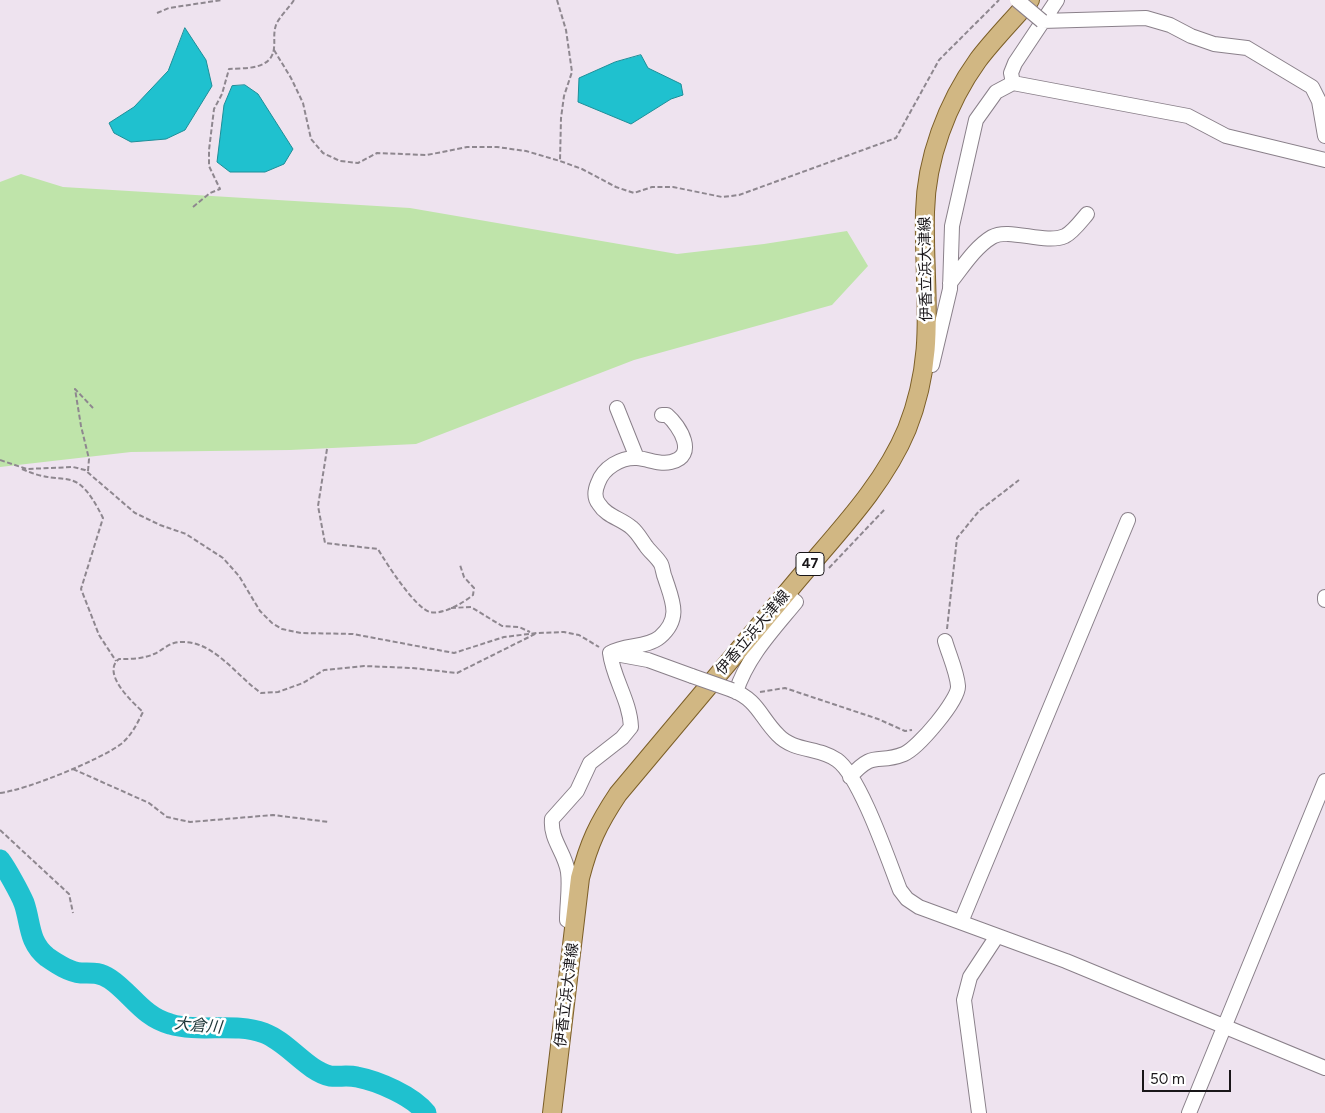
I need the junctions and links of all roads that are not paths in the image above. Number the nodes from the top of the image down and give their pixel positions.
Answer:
1 (1017, 0) edge
2 (1030, 0) edge
3 (1057, 0) edge
4 (1042, 22) junction
5 (1013, 83) junction
6 (1325, 136) edge
7 (1325, 160) edge
8 (1087, 214) dead end
9 (950, 283) junction
10 (926, 364) junction
11 (617, 408) dead end
12 (662, 415) dead end
13 (637, 458) junction
14 (1128, 520) dead end
15 (786, 594) junction
16 (945, 641) road end
17 (610, 653) junction
18 (737, 692) junction
19 (850, 777) junction
20 (1325, 781) edge
21 (961, 922) junction
22 (575, 925) junction
23 (997, 936) junction
24 (1225, 1026) junction
25 (1325, 1068) edge
26 (552, 1113) edge
27 (979, 1113) edge
28 (1189, 1113) edge

1 - 4 street, bridge
2 - 10 main road, 伊香立浜大津線 / 47
3 - 4 street
4 - 5 street
4 - 6 street
5 - 7 street
5 - 9 street
8 - 9 street
9 - 10 street
10 - 15 main road, 伊香立浜大津線 / 47
11 - 13 street
12 - 13 street
13 - 17 street
14 - 21 street
15 - 18 street
15 - 22 main road, 伊香立浜大津線 / 47
16 - 19 street
17 - 18 street, bridge
17 - 22 street
18 - 19 street
19 - 21 street
20 - 24 street
21 - 23 street
22 - 26 main road, 伊香立浜大津線 / 47
23 - 24 street
23 - 27 street
24 - 25 street
24 - 28 street

